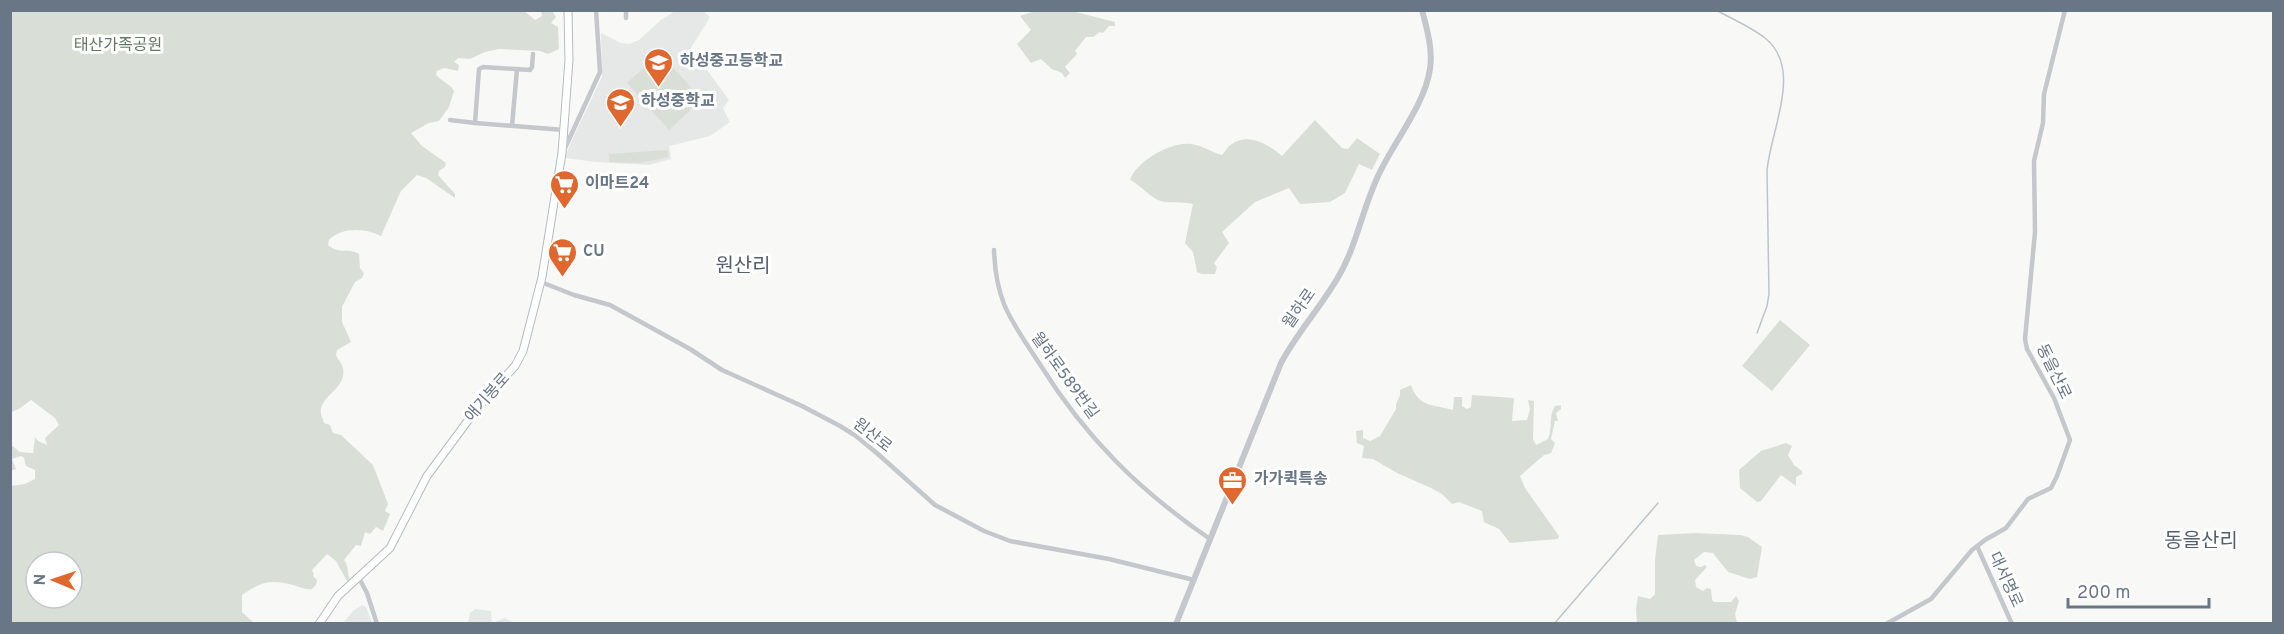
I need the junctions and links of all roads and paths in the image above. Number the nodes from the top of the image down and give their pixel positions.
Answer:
1 (568, 10) edge
2 (596, 10) edge
3 (626, 10) edge
4 (1422, 10) edge
5 (2066, 10) edge
6 (626, 18) dead end
7 (533, 54) dead end
8 (517, 69) junction
9 (450, 120) dead end
10 (475, 123) junction
11 (513, 126) junction
12 (564, 130) junction
13 (562, 153) junction
14 (994, 250) dead end
15 (541, 282) junction
16 (1210, 539) junction
17 (1977, 546) junction
18 (359, 578) junction
19 (1194, 579) junction
20 (319, 624) edge
21 (377, 624) edge
22 (1176, 624) edge
23 (1886, 624) edge
24 (2012, 624) edge

1 - 12 main road, 애기봉로
2 - 13 street
3 - 6 street
4 - 16 street, 월하로
5 - 17 street, 동을산로
7 - 8 street
8 - 10 street
8 - 11 street
9 - 10 street
10 - 11 street
11 - 12 street
12 - 13 main road, 애기봉로
13 - 15 main road, 애기봉로
14 - 16 street, 월하로589번길
15 - 18 main road, 애기봉로
15 - 19 street, 원산로
16 - 19 street, 월하로
17 - 23 street, 동을산로
17 - 24 street, 대서명로
18 - 20 main road, 애기봉로
18 - 21 street
19 - 22 street, 월하로

